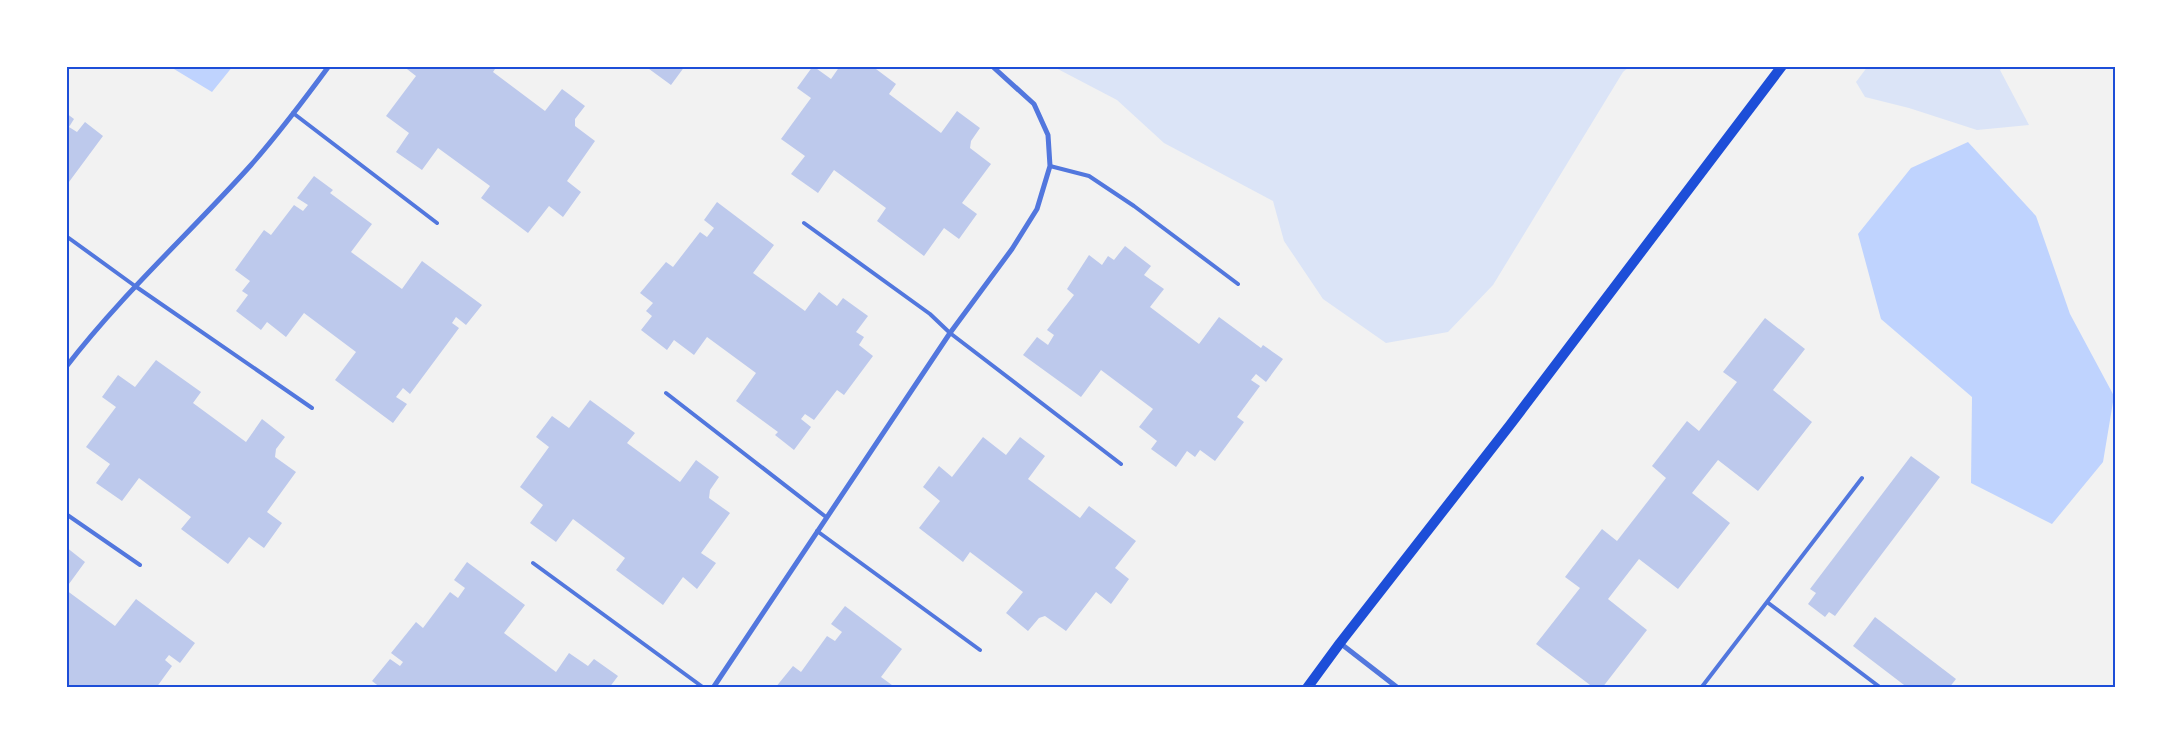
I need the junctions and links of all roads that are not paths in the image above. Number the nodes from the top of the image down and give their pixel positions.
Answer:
1 (329, 66) edge
2 (992, 66) edge
3 (1782, 66) edge
4 (293, 114) junction
5 (1050, 166) junction
6 (437, 223) dead end
7 (804, 223) dead end
8 (66, 236) edge
9 (1238, 284) dead end
10 (134, 286) junction
11 (950, 333) junction
12 (66, 367) edge
13 (666, 393) dead end
14 (312, 408) dead end
15 (1122, 464) dead end
16 (1862, 478) dead end
17 (66, 514) edge
18 (826, 517) junction
19 (817, 531) junction
20 (533, 563) dead end
21 (140, 565) dead end
22 (1767, 602) junction
23 (1340, 642) junction
24 (980, 650) dead end
25 (704, 688) edge
26 (713, 688) edge
27 (1307, 688) edge
28 (1398, 688) edge
29 (1702, 688) edge
30 (1881, 688) edge

1 - 4 street
2 - 5 street
3 - 23 main road
4 - 6 lane
4 - 10 street
5 - 9 lane
5 - 11 street
7 - 11 lane
8 - 10 lane
10 - 12 street
10 - 14 lane
11 - 15 lane
11 - 18 street
13 - 18 lane
16 - 22 lane
17 - 21 lane
18 - 19 street
19 - 24 lane
19 - 26 street
20 - 25 lane
22 - 29 lane
22 - 30 lane
23 - 27 main road
23 - 28 street

